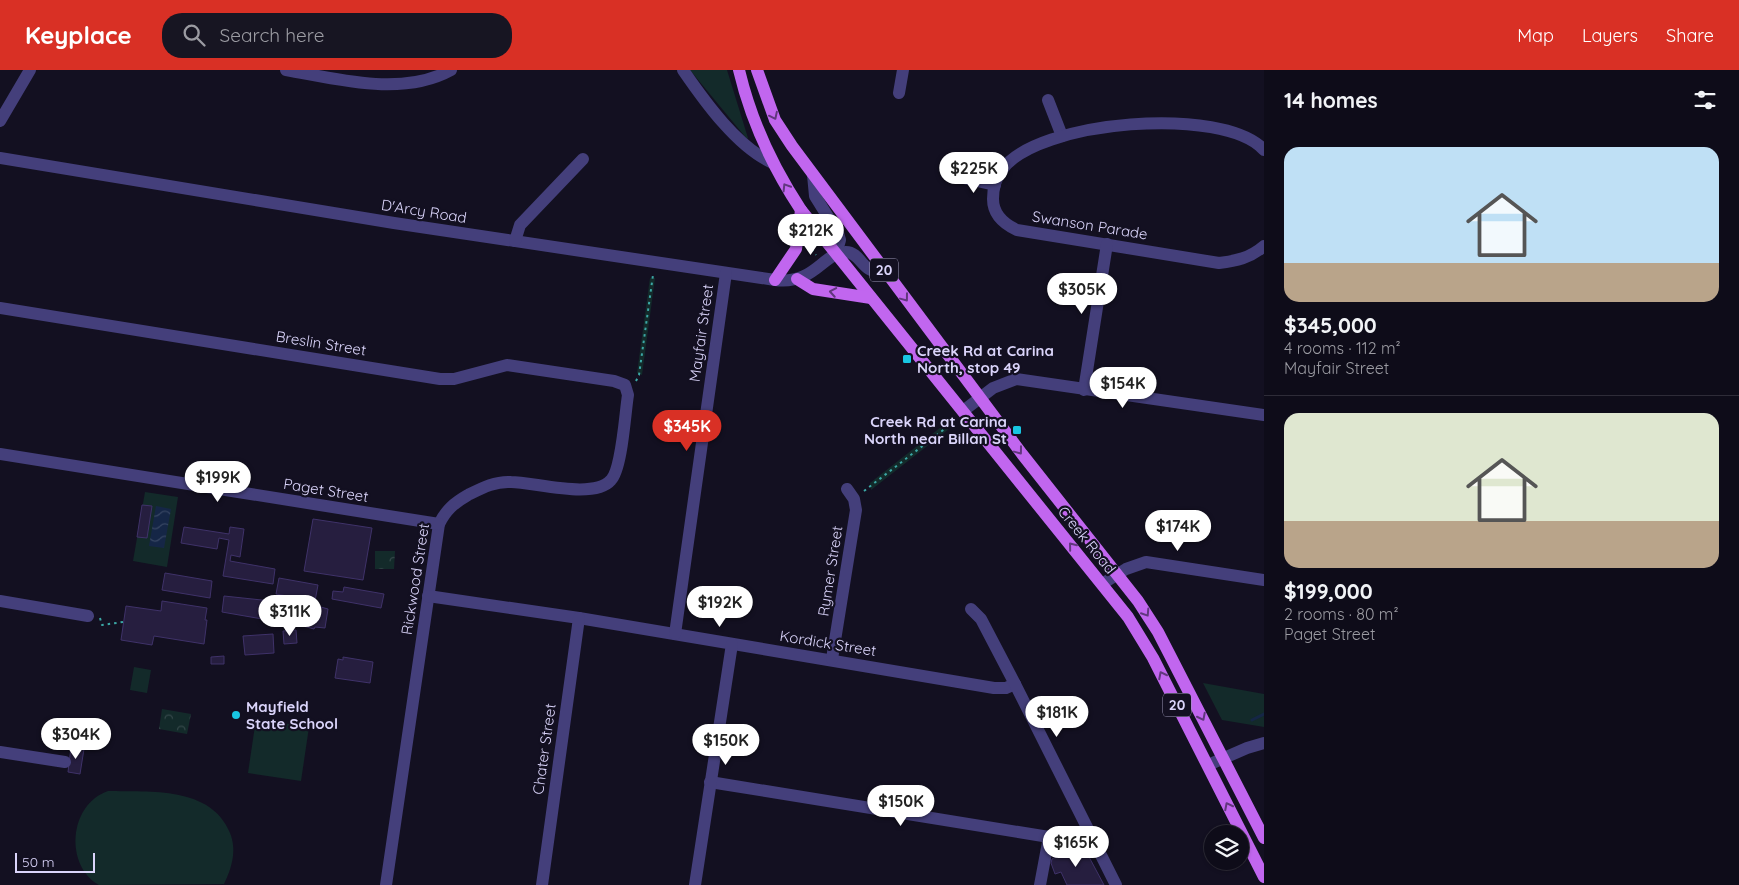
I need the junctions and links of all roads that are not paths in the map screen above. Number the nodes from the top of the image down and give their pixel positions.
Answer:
1 (30, 70) edge
2 (286, 70) edge
3 (451, 70) edge
4 (683, 70) edge
5 (739, 70) edge
6 (757, 70) edge
7 (903, 70) edge
8 (900, 93) dead end
9 (1048, 100) dead end
10 (0, 121) edge
11 (1062, 136) junction
12 (1264, 150) edge
13 (0, 158) edge
14 (583, 159) dead end
15 (773, 164) junction
16 (813, 175) junction
17 (959, 177) dead end
18 (995, 184) junction
19 (801, 210) junction
20 (515, 241) junction
21 (1107, 244) junction
22 (1264, 246) edge
23 (836, 254) junction
24 (726, 273) junction
25 (887, 273) junction
26 (797, 279) junction
27 (775, 280) junction
28 (871, 298) junction
29 (0, 308) edge
30 (1084, 390) junction
31 (628, 395) joint
32 (979, 398) junction
33 (962, 411) junction
34 (1264, 415) edge
35 (0, 454) edge
36 (850, 494) road end
37 (439, 524) junction
38 (1117, 574) junction
39 (1264, 580) edge
40 (1102, 584) junction
41 (428, 596) junction
42 (0, 601) edge
43 (971, 609) dead end
44 (93, 616) road end
45 (579, 618) junction
46 (675, 634) junction
47 (732, 644) junction
48 (832, 659) junction
49 (1015, 684) junction
50 (1264, 744) edge
51 (0, 752) edge
52 (1223, 758) junction
53 (65, 762) dead end
54 (1208, 765) junction
55 (710, 782) junction
56 (1089, 831) junction
57 (1049, 837) junction
58 (1264, 838) edge
59 (1264, 877) edge
60 (386, 885) edge
61 (542, 885) edge
62 (695, 885) edge
63 (1040, 885) edge
64 (1116, 885) edge

1 - 10 street
2 - 3 street
4 - 15 street, Creek Road
5 - 15 main road, Creek Road / 20
6 -> 16 main road, Creek Road / 20
7 - 8 street
9 - 11 street
11 - 12 street
11 - 18 street
13 - 20 street, D'Arcy Road
14 - 20 street
19 -> 15 main road, Creek Road / 20
16 - 23 street, Creek Road
16 - 25 main road, Creek Road / 20
17 - 18 street
18 - 21 street, Swanson Parade
19 - 23 main road, Creek Road / 20
19 - 27 main road
20 - 24 street, D'Arcy Road
21 - 22 street, Swanson Parade
21 - 30 street
23 - 25 street
23 - 26 street, D'Arcy Road
23 - 28 main road, Creek Road / 20
24 - 27 street, D'Arcy Road
24 - 46 street, Mayfair Street
25 -> 32 main road, Creek Road / 20
26 - 27 street, D'Arcy Road
28 -> 26 main road
28 - 33 main road, Creek Road / 20
29 - 31 street, Breslin Street
30 - 32 street
30 - 34 street
31 - 37 street, Rickwood Street
32 - 33 street
32 -> 38 main road, Creek Road / 20
40 -> 33 main road, Creek Road / 20
35 - 37 street, Paget Street
36 - 48 street, Rymer Street
37 - 41 street, Rickwood Street
38 - 39 street
38 - 40 street
38 -> 52 main road, Creek Road / 20
54 -> 40 main road, Creek Road / 20
41 - 45 street, Kordick Street
41 - 60 street, Rickwood Street
42 - 44 street
43 - 49 street
45 - 46 street, Kordick Street
45 - 61 street, Chater Street
46 - 47 street, Kordick Street
47 - 48 street, Kordick Street
47 - 55 street
48 - 49 street, Kordick Street
49 - 56 street
50 - 52 street
51 - 53 street
52 - 54 street
52 - 58 main road, Creek Road / 20
59 -> 54 main road, Creek Road / 20
55 - 57 street
55 - 62 street
56 - 57 street
56 - 64 street
57 - 63 street

